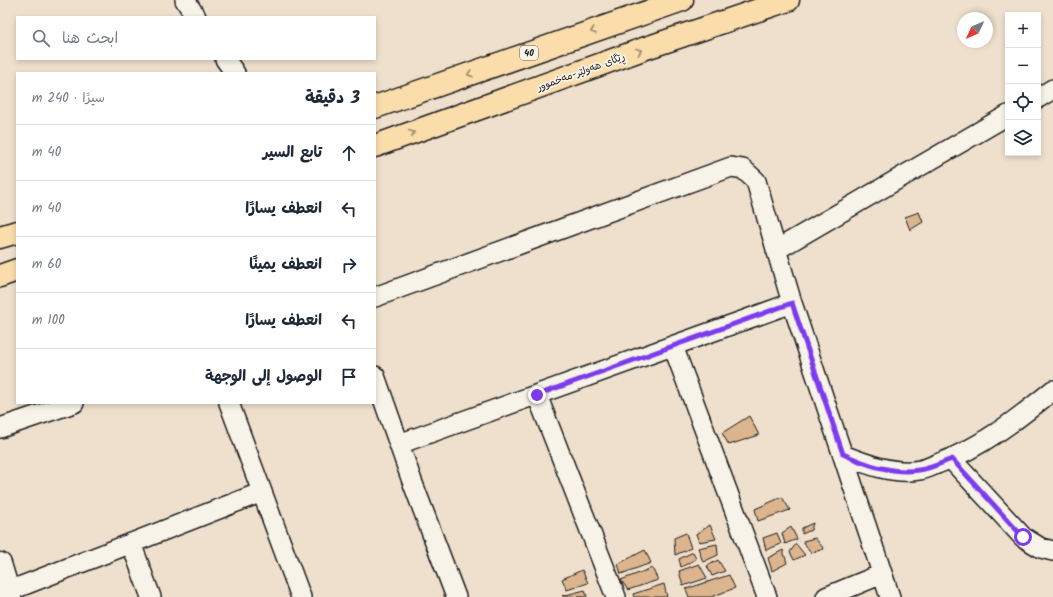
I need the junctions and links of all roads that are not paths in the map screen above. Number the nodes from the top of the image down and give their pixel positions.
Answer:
1 (185, 0) edge
2 (682, 0) edge
3 (788, 0) edge
4 (195, 16) edge
5 (226, 60) edge
6 (234, 72) edge
7 (1053, 89) edge
8 (1041, 96) edge
9 (376, 107) edge
10 (1005, 117) edge
11 (376, 146) edge
12 (16, 232) edge
13 (0, 238) edge
14 (776, 250) junction
15 (16, 270) edge
16 (0, 276) edge
17 (376, 297) edge
18 (792, 303) junction
19 (673, 346) junction
20 (376, 379) edge
21 (1053, 390) edge
22 (537, 395) junction
23 (71, 404) edge
24 (229, 404) edge
25 (0, 428) edge
26 (399, 444) junction
27 (843, 454) junction
28 (952, 459) junction
29 (262, 492) junction
30 (131, 543) junction
31 (1053, 551) edge
32 (0, 564) edge
33 (882, 574) junction
34 (10, 594) edge
35 (151, 597) edge
36 (301, 597) edge
37 (456, 597) edge
38 (616, 597) edge
39 (768, 597) edge
40 (826, 597) edge
41 (890, 597) edge

1 - 4 street
2 -> 9 highway, 40
11 -> 3 highway, ڕێگای هەولێر-مەخموور
5 - 6 street
7 - 8 street
10 - 14 street
12 - 13 highway
14 - 17 street
14 - 18 street
15 - 16 highway
18 - 19 street
18 - 27 street
19 - 22 street
19 - 39 street
20 - 26 street
21 - 28 street
22 - 26 street
22 - 38 street
23 - 25 street
24 - 29 street
26 - 37 street
27 - 28 street
27 - 33 street
28 - 31 street
29 - 30 street
29 - 36 street
30 - 34 street
30 - 35 street
32 - 34 main road
33 - 40 street
33 - 41 street

